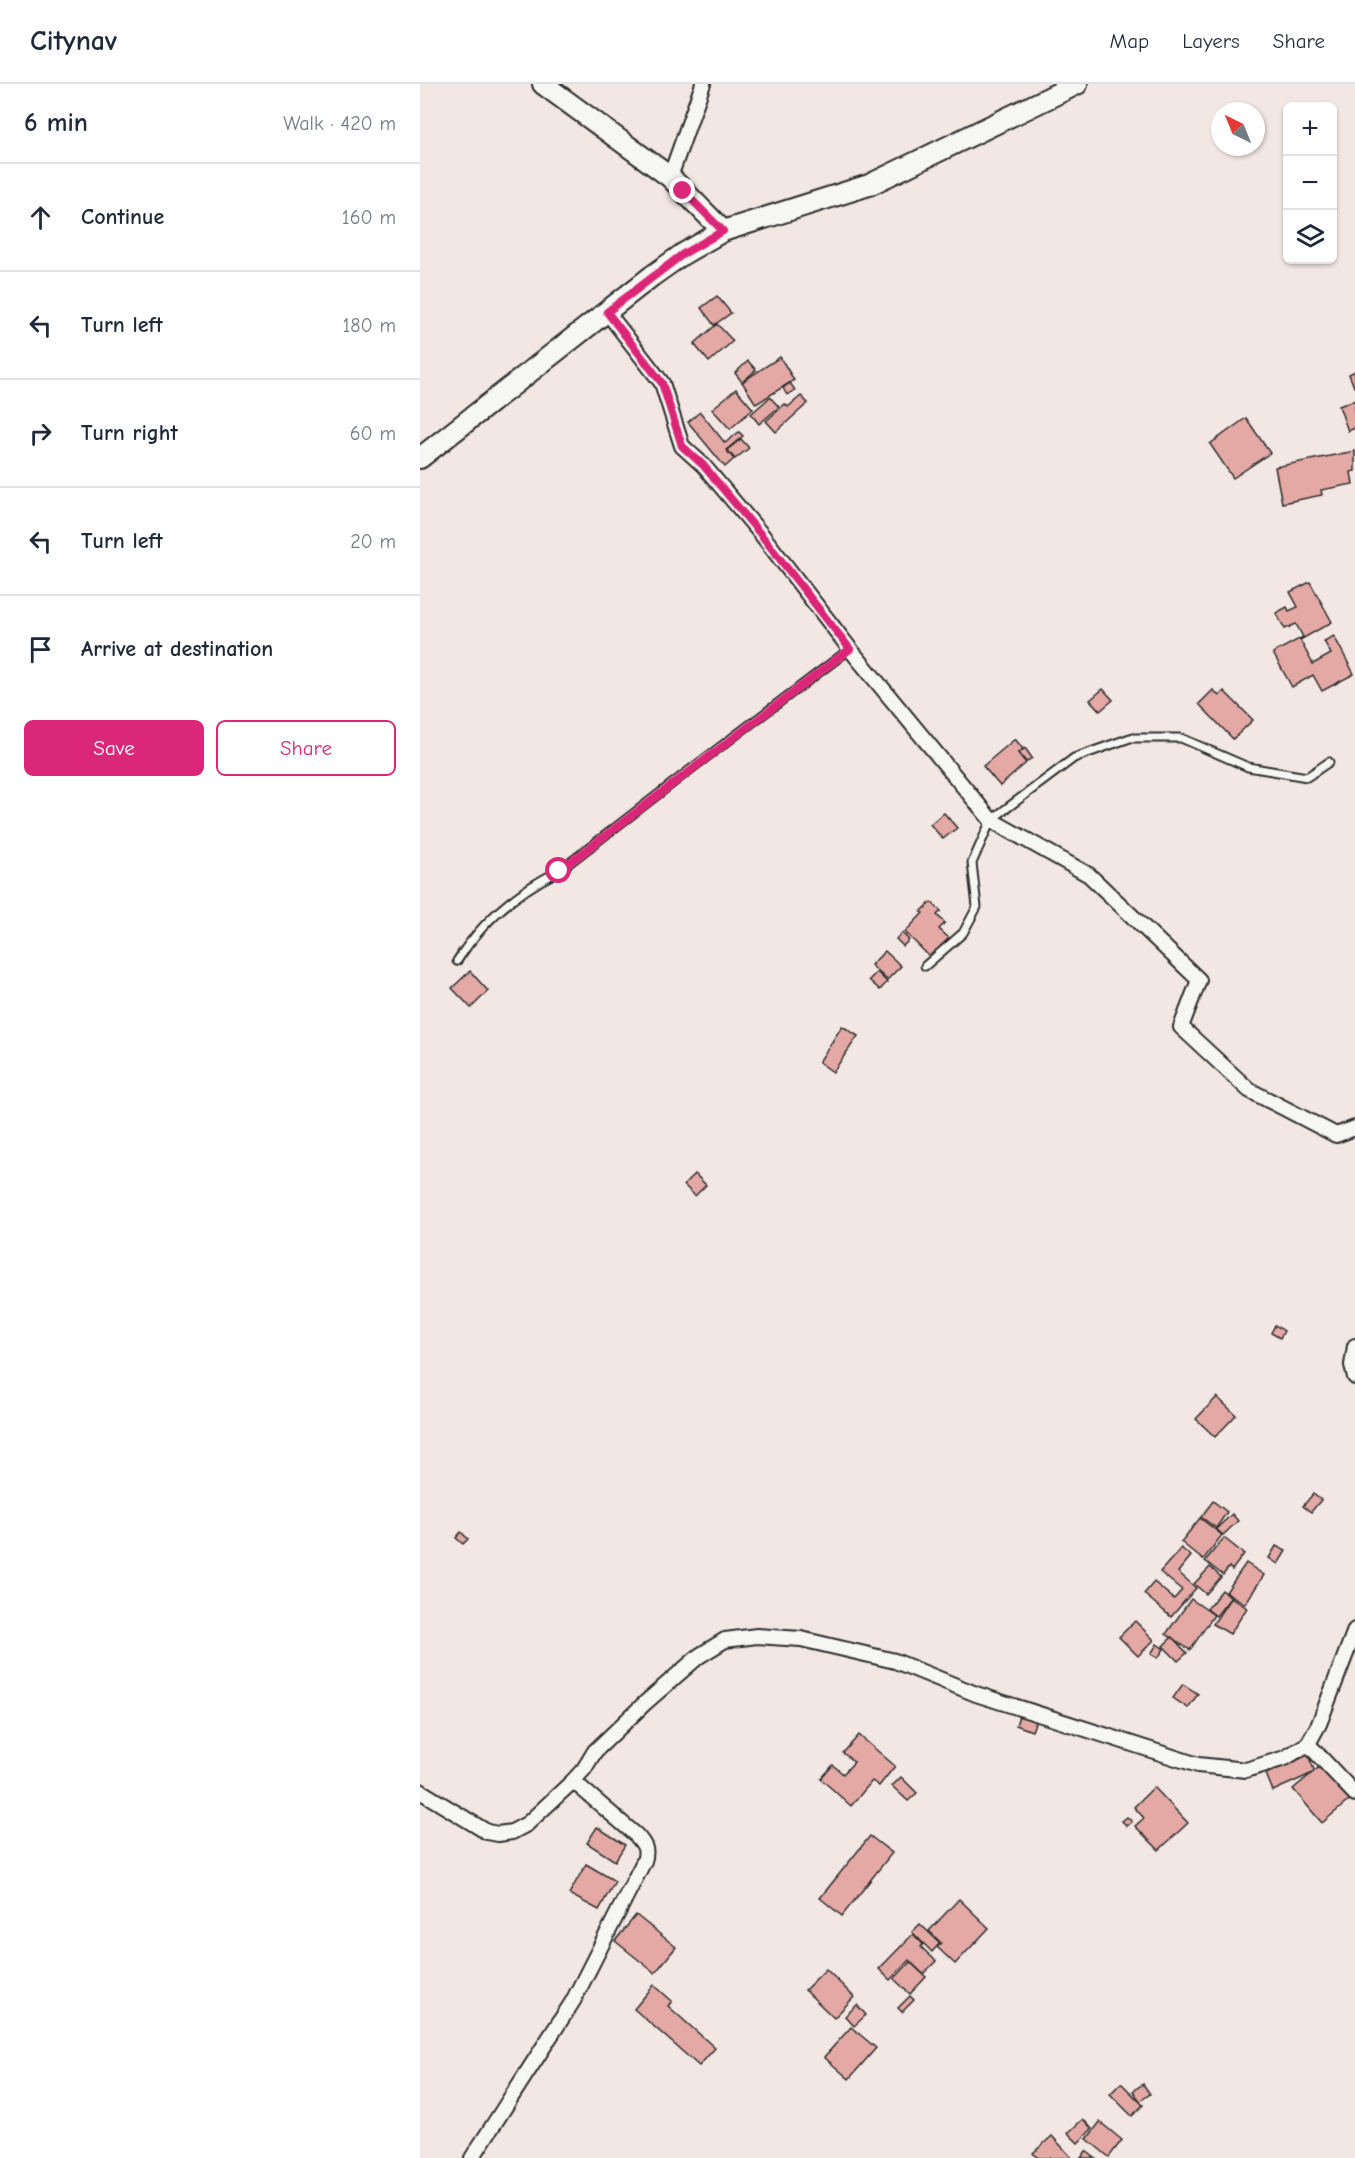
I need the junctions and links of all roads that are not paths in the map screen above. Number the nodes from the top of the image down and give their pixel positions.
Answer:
1 (543, 84) edge
2 (703, 84) edge
3 (1077, 84) edge
4 (670, 177) junction
5 (723, 231) junction
6 (607, 312) junction
7 (420, 458) edge
8 (850, 649) junction
9 (1329, 762) dead end
10 (991, 820) junction
11 (457, 961) dead end
12 (925, 966) dead end
13 (1355, 1128) edge
14 (1355, 1346) edge
15 (1355, 1377) edge
16 (1355, 1630) edge
17 (1308, 1744) junction
18 (573, 1781) junction
19 (420, 1791) edge
20 (1355, 1794) edge
21 (472, 2158) edge

1 - 4 main road
2 - 4 street
3 - 5 main road
4 - 5 main road
5 - 6 main road
6 - 7 main road
6 - 8 street
8 - 10 street
8 - 11 lane
9 - 10 lane
10 - 12 lane
10 - 13 street
14 - 15 street
16 - 17 street
17 - 18 street
17 - 20 street
18 - 19 street
18 - 21 street

